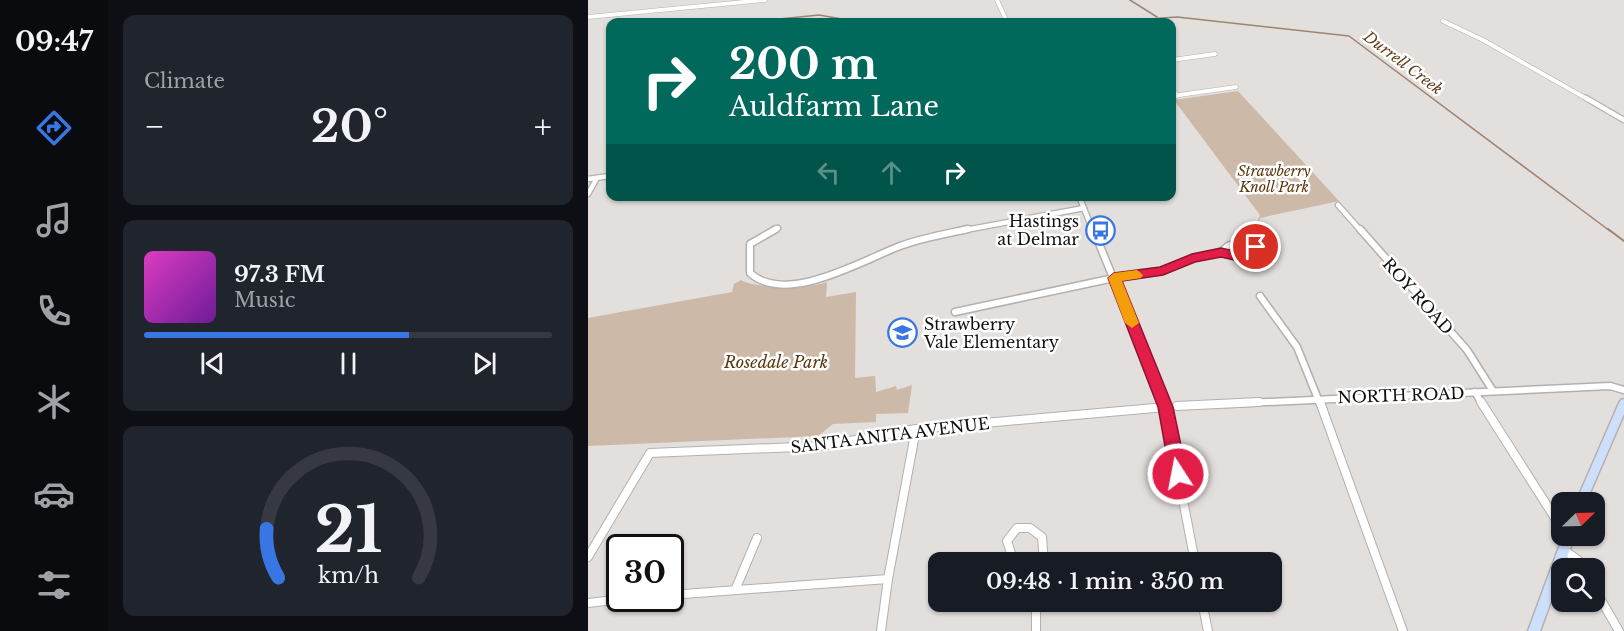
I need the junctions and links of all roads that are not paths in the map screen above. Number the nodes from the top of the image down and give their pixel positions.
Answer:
1 (765, 0) edge
2 (997, 0) edge
3 (588, 16) edge
4 (1004, 18) edge
5 (1443, 21) dead end
6 (1215, 54) dead end
7 (1176, 59) edge
8 (1236, 87) dead end
9 (1177, 96) edge
10 (1624, 120) edge
11 (606, 177) edge
12 (597, 178) junction
13 (588, 179) edge
14 (588, 194) edge
15 (1081, 201) edge
16 (1338, 205) dead end
17 (1084, 208) junction
18 (778, 228) dead end
19 (1221, 252) junction
20 (1114, 278) junction
21 (1260, 296) dead end
22 (955, 312) dead end
23 (1624, 390) edge
24 (1493, 391) junction
25 (1475, 392) junction
26 (1318, 398) junction
27 (1624, 403) edge
28 (1177, 406) dead end
29 (1166, 407) junction
30 (916, 429) junction
31 (1585, 492) edge
32 (1551, 512) edge
33 (757, 538) dead end
34 (1565, 546) edge
35 (1564, 550) junction
36 (1011, 552) edge
37 (1043, 552) edge
38 (1193, 552) edge
39 (588, 557) edge
40 (1575, 558) edge
41 (888, 579) junction
42 (736, 588) junction
43 (684, 594) edge
44 (606, 601) edge
45 (588, 603) edge
46 (1605, 607) edge
47 (1036, 612) edge
48 (1204, 612) edge
49 (880, 631) edge
50 (1036, 631) edge
51 (1208, 631) edge
52 (1403, 631) edge
53 (1534, 631) edge
54 (1619, 631) edge

1 - 3 street
2 - 4 street
5 - 10 street
6 - 7 street
8 - 9 street
11 - 12 street
12 - 13 street
12 - 14 street
15 - 17 street
16 - 24 street, ROY ROAD
17 - 18 street
17 - 20 street
19 - 19 street
19 - 20 street
20 - 22 street
20 - 29 street
21 - 26 street
23 - 24 street, NORTH ROAD
24 - 25 street, NORTH ROAD
25 - 26 street, NORTH ROAD
25 - 32 street
26 - 28 street, NORTH ROAD
26 - 52 street
27 - 31 main road
29 - 30 street, SANTA ANITA AVENUE
29 - 38 street
30 - 39 street, SANTA ANITA AVENUE
30 - 41 street
33 - 42 street
34 - 35 main road
35 - 40 street
35 - 53 main road
36 - 37 street
41 - 42 street
41 - 49 street
42 - 43 street
44 - 45 street
46 - 54 street
47 - 50 street
48 - 51 street

